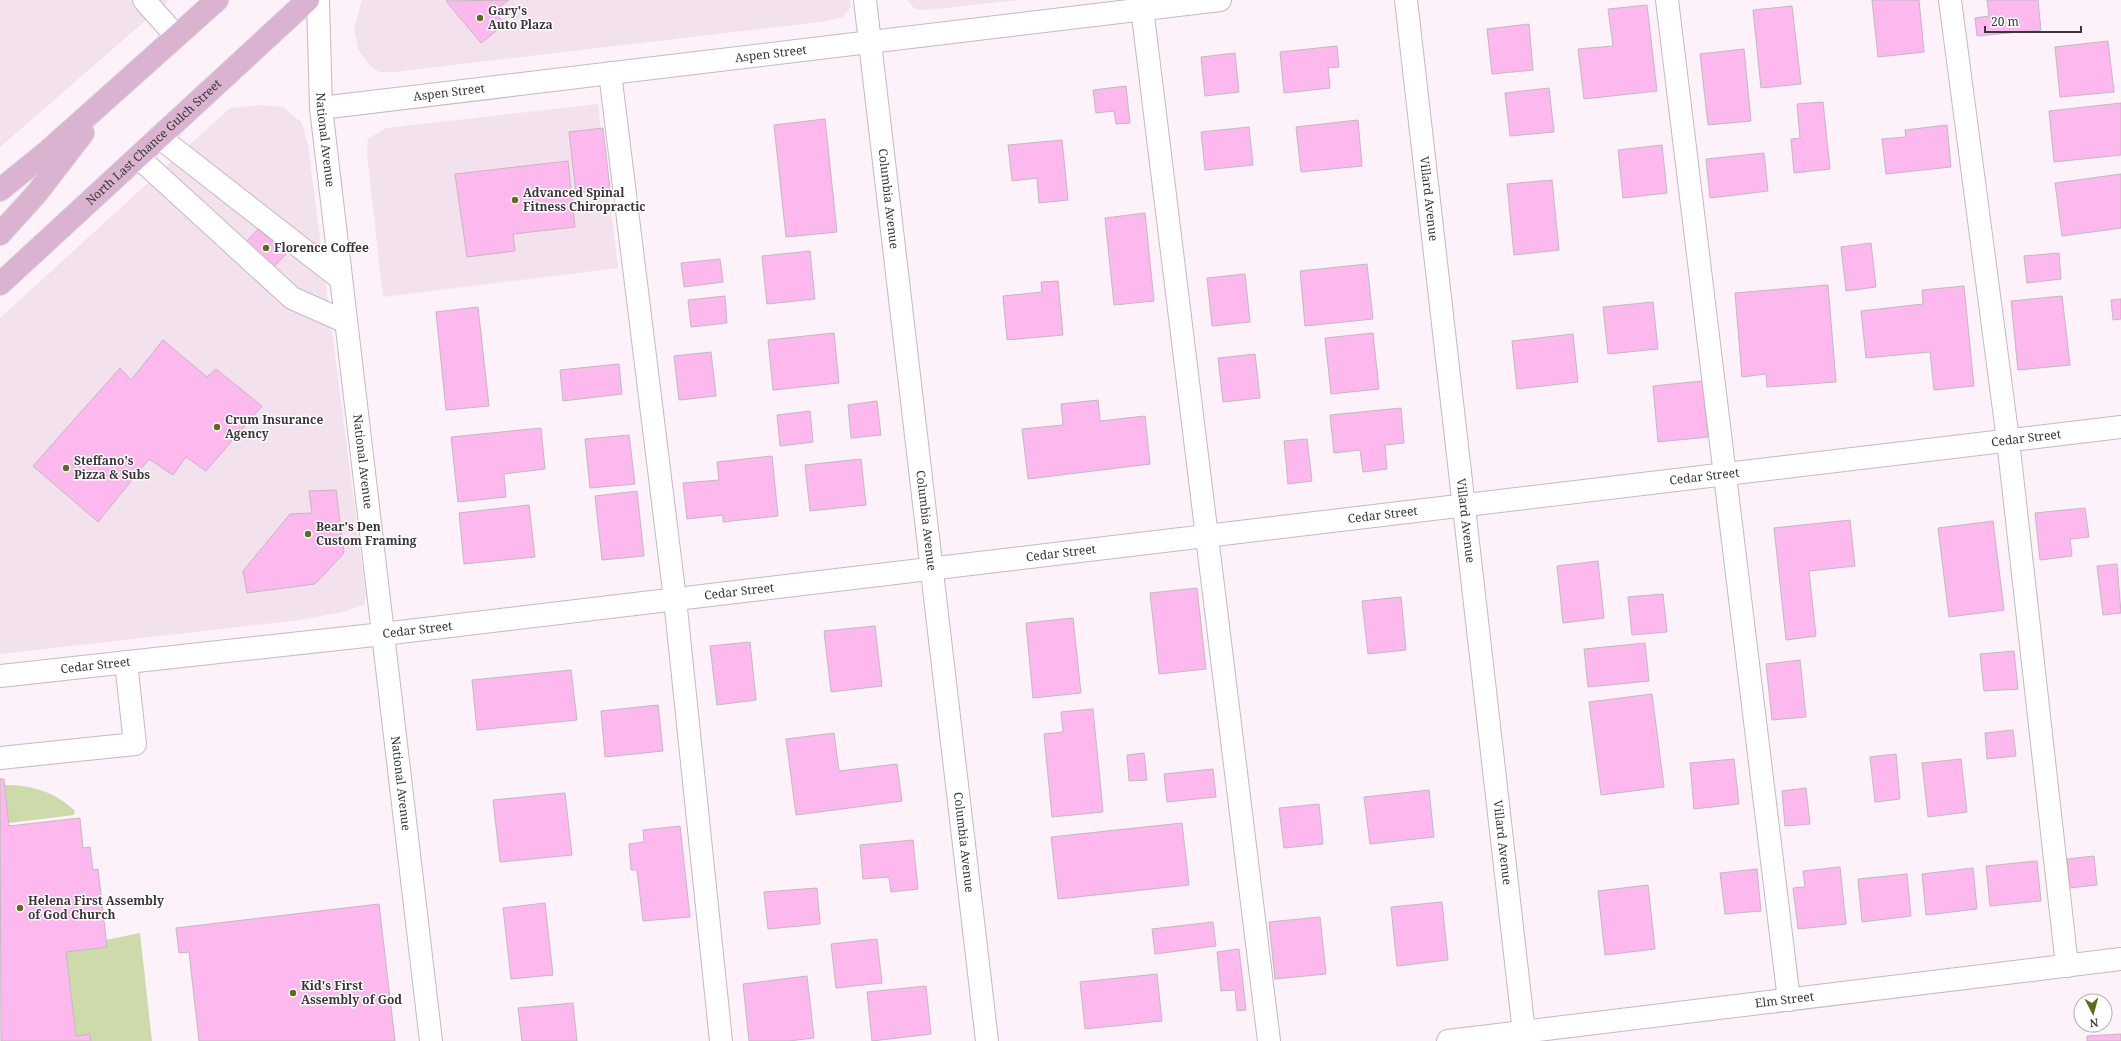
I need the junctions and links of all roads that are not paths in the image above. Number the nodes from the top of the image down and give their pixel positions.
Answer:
1 (144, 0) edge
2 (217, 0) edge
3 (308, 0) edge
4 (318, 0) edge
5 (865, 0) edge
6 (1220, 0) edge
7 (1406, 0) edge
8 (1667, 0) edge
9 (1950, 0) edge
10 (1141, 5) edge
11 (176, 36) junction
12 (869, 42) junction
13 (610, 73) junction
14 (118, 88) junction
15 (321, 108) junction
16 (159, 137) junction
17 (138, 157) junction
18 (0, 190) edge
19 (0, 234) edge
20 (341, 280) junction
21 (0, 284) edge
22 (346, 322) junction
23 (2121, 427) edge
24 (2008, 440) junction
25 (1725, 474) junction
26 (1462, 505) junction
27 (1205, 536) junction
28 (931, 568) junction
29 (675, 599) junction
30 (383, 634) junction
31 (126, 662) junction
32 (0, 676) edge
33 (0, 758) edge
34 (2121, 959) edge
35 (2067, 966) junction
36 (1790, 1000) junction
37 (1524, 1037) edge
38 (431, 1041) edge
39 (721, 1041) edge
40 (987, 1041) edge
41 (1268, 1041) edge
42 (1448, 1041) edge

1 - 11 street
2 - 11 main road
3 - 16 main road, North Last Chance Gulch Street
4 - 15 street, National Avenue
5 - 12 street, Columbia Avenue
6 - 10 street, Aspen Street
7 - 26 street, Villard Avenue
8 - 25 street
9 - 24 street
10 - 12 street, Aspen Street
10 - 27 street
11 - 14 main road
12 - 13 street, Aspen Street
12 - 28 street, Columbia Avenue
13 - 15 street, Aspen Street
13 - 29 street
14 - 18 main road
14 - 19 main road
15 - 20 street, National Avenue
16 - 17 main road, North Last Chance Gulch Street
16 - 20 street
17 - 21 main road, North Last Chance Gulch Street
17 - 22 street
20 - 22 street, National Avenue
22 - 30 street, National Avenue
23 - 24 street, Cedar Street
24 - 25 street, Cedar Street
24 - 35 street
25 - 26 street, Cedar Street
25 - 36 street
26 - 27 street, Cedar Street
26 - 37 street, Villard Avenue
27 - 28 street, Cedar Street
27 - 41 street
28 - 29 street, Cedar Street
28 - 40 street, Columbia Avenue
29 - 30 street, Cedar Street
29 - 39 street
30 - 31 street, Cedar Street
30 - 38 street, National Avenue
31 - 32 street, Cedar Street
31 - 33 street
34 - 35 street, Elm Street
35 - 36 street, Elm Street
36 - 37 street, Elm Street
37 - 42 street, Elm Street

